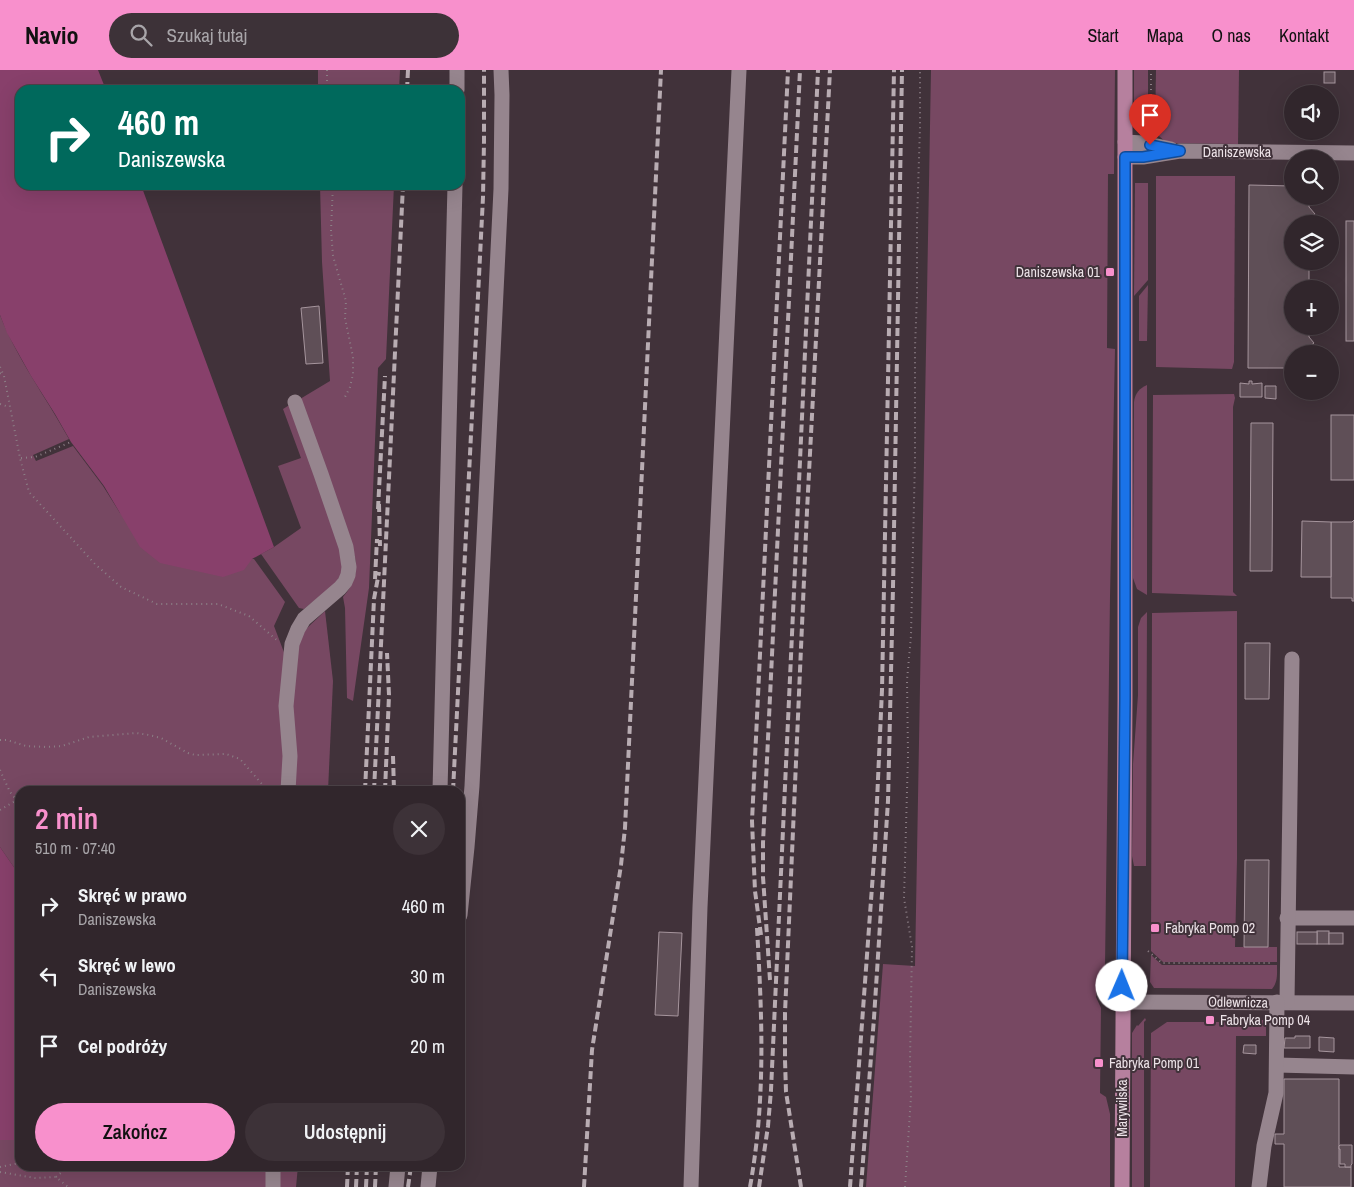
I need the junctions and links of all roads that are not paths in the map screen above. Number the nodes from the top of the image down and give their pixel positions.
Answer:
1 (457, 70) edge
2 (501, 70) edge
3 (739, 70) edge
4 (1125, 70) edge
5 (457, 85) edge
6 (1125, 150) junction
7 (1354, 153) edge
8 (454, 190) edge
9 (295, 402) dead end
10 (1292, 659) dead end
11 (288, 786) edge
12 (440, 786) edge
13 (465, 872) edge
14 (1287, 918) junction
15 (1354, 918) edge
16 (1122, 1002) junction
17 (1282, 1002) junction
18 (1354, 1003) edge
19 (1277, 1065) junction
20 (1354, 1067) edge
21 (273, 1171) edge
22 (398, 1171) edge
23 (430, 1171) edge
24 (273, 1187) edge
25 (396, 1187) edge
26 (428, 1187) edge
27 (692, 1187) edge
28 (1122, 1187) edge
29 (1259, 1187) edge

1 - 5 street
2 - 13 street
3 - 27 street
4 - 6 main road, Marywilska
6 - 7 street, Daniszewska
6 - 16 main road, Marywilska
8 - 12 street
9 - 11 street
10 - 14 street
14 - 15 street
14 - 17 street
16 - 17 street, Odlewnicza
16 - 28 main road, Marywilska
17 - 18 street, Odlewnicza
17 - 19 street
19 - 20 street
19 - 29 street
21 - 24 street
22 - 25 street
23 - 26 street

